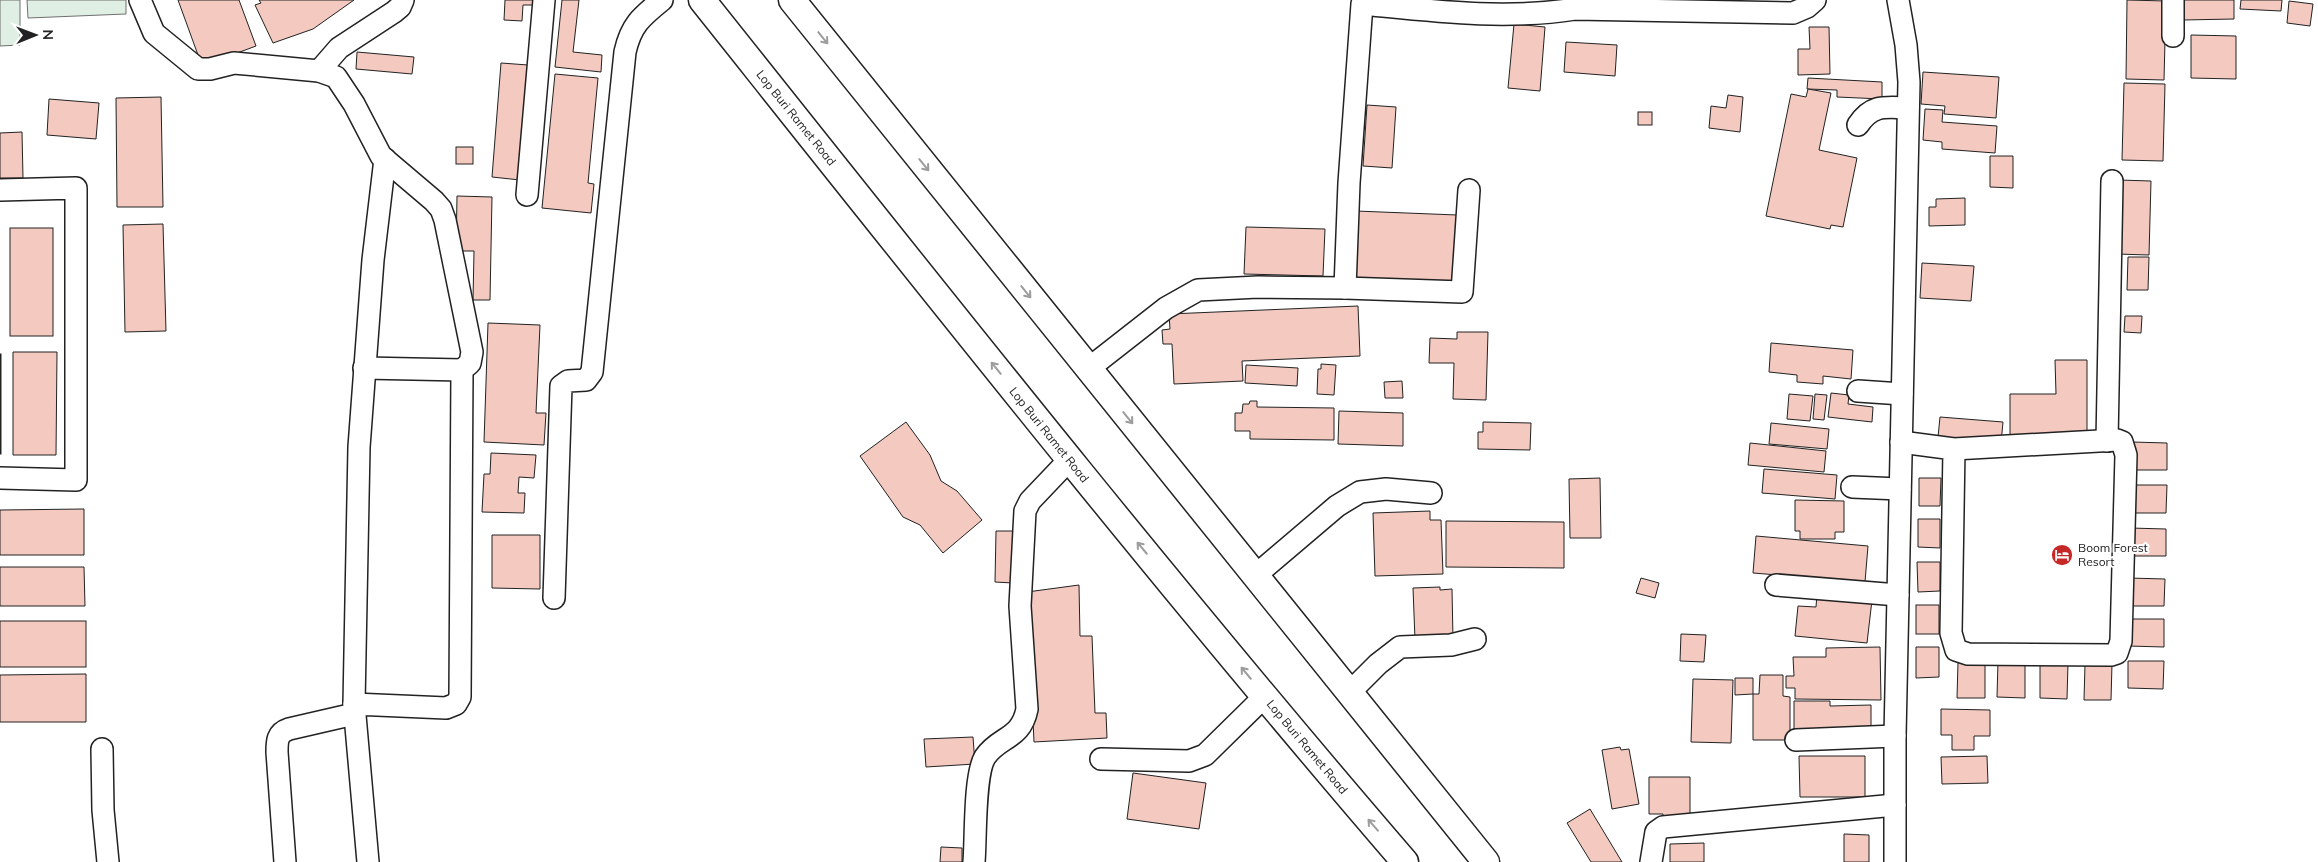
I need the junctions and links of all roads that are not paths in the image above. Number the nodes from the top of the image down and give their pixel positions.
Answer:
1 (140, 0) edge
2 (403, 0) edge
3 (544, 0) edge
4 (662, 0) edge
5 (702, 0) edge
6 (792, 0) edge
7 (1814, 0) edge
8 (1898, 0) edge
9 (2173, 0) edge
10 (1687, 5) edge
11 (2173, 36) dead end
12 (319, 72) junction
13 (1908, 108) junction
14 (1858, 125) dead end
15 (385, 159) junction
16 (2112, 181) dead end
17 (0, 190) edge
18 (1469, 190) dead end
19 (527, 196) dead end
20 (1345, 288) junction
21 (364, 368) junction
22 (1088, 369) junction
23 (462, 370) junction
24 (1858, 391) dead end
25 (1902, 394) junction
26 (2107, 441) junction
27 (1901, 442) junction
28 (1954, 449) junction
29 (1069, 460) junction
30 (0, 478) edge
31 (1852, 487) dead end
32 (1900, 489) junction
33 (1431, 493) dead end
34 (1256, 575) junction
35 (1776, 585) dead end
36 (1898, 595) junction
37 (554, 598) dead end
38 (1475, 640) dead end
39 (1350, 692) junction
40 (1265, 696) junction
41 (354, 709) junction
42 (1895, 736) junction
43 (1796, 740) dead end
44 (102, 749) dead end
45 (1101, 759) dead end
46 (1895, 805) junction
47 (108, 862) edge
48 (285, 862) edge
49 (368, 862) edge
50 (974, 862) edge
51 (1405, 862) edge
52 (1486, 862) edge
53 (1651, 862) edge
54 (1895, 862) edge

1 - 12 street
2 - 12 street
3 - 19 street
4 - 37 street
29 -> 5 main road, Lop Buri Ramet Road
6 -> 22 main road
7 - 10 street
8 - 13 street
9 - 11 street
10 - 20 street
12 - 15 street
13 - 14 street
13 - 25 street
15 - 21 street
15 - 23 street
16 - 26 street
17 - 30 street
18 - 20 street
20 - 22 street
21 - 23 street
21 - 41 street
22 -> 34 main road
23 - 41 street
24 - 25 street
25 - 27 street
26 - 28 street
26 - 28 street
27 - 28 street
27 - 32 street
40 -> 29 main road, Lop Buri Ramet Road
29 - 50 street
31 - 32 street
32 - 36 street
33 - 34 street
34 - 39 main road
35 - 36 street
36 - 42 street
38 - 39 street
39 - 52 main road
40 - 45 street
51 -> 40 main road, Lop Buri Ramet Road
41 - 48 street
41 - 49 street
42 - 43 street
42 - 46 street
44 - 47 street
46 - 53 street
46 - 54 street

